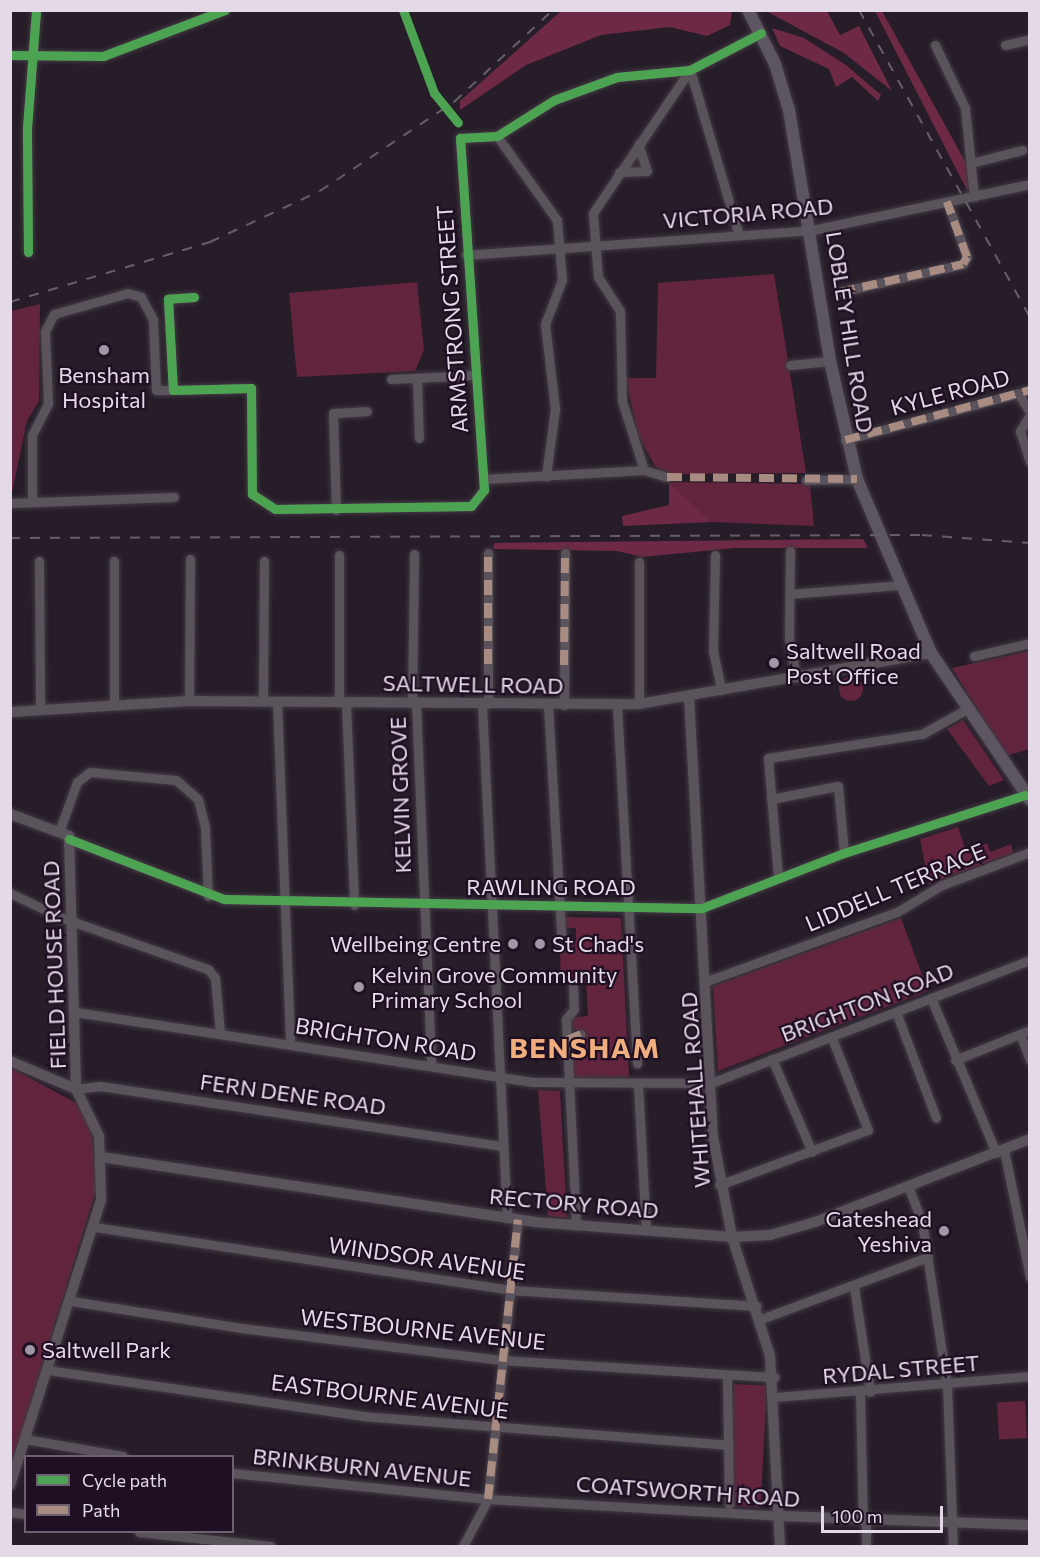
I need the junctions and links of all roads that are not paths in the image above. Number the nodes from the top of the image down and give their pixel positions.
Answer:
1 (36, 10) edge
2 (225, 10) edge
3 (748, 10) edge
4 (761, 33) junction
5 (1029, 39) edge
6 (935, 45) dead end
7 (1005, 45) dead end
8 (10, 55) edge
9 (31, 57) junction
10 (690, 70) junction
11 (497, 136) junction
12 (638, 144) junction
13 (1022, 150) dead end
14 (971, 163) junction
15 (619, 172) junction
16 (1029, 184) edge
17 (974, 197) junction
18 (947, 202) junction
19 (812, 230) junction
20 (739, 236) junction
21 (595, 246) junction
22 (560, 248) junction
23 (28, 252) dead end
24 (466, 255) junction
25 (840, 292) dead end
26 (194, 297) dead end
27 (830, 361) junction
28 (790, 365) dead end
29 (476, 375) junction
30 (391, 379) dead end
31 (417, 379) junction
32 (172, 390) junction
33 (1029, 390) edge
34 (1018, 393) junction
35 (367, 411) dead end
36 (1029, 414) edge
37 (419, 438) dead end
38 (845, 440) junction
39 (1029, 461) edge
40 (644, 470) junction
41 (546, 476) junction
42 (667, 477) dead end
43 (484, 478) junction
44 (857, 479) junction
45 (806, 480) dead end
46 (174, 497) dead end
47 (32, 502) junction
48 (10, 503) edge
49 (336, 510) junction
50 (790, 551) dead end
51 (488, 553) dead end
52 (565, 553) dead end
53 (414, 554) dead end
54 (339, 555) dead end
55 (715, 555) dead end
56 (190, 559) dead end
57 (39, 561) dead end
58 (114, 561) dead end
59 (264, 561) dead end
60 (639, 562) dead end
61 (900, 585) junction
62 (790, 594) junction
63 (1029, 643) edge
64 (931, 653) junction
65 (974, 656) dead end
66 (796, 677) junction
67 (722, 690) junction
68 (689, 696) junction
69 (189, 701) junction
70 (264, 701) junction
71 (277, 701) junction
72 (342, 702) junction
73 (114, 703) junction
74 (414, 703) junction
75 (485, 704) junction
76 (639, 704) junction
77 (548, 705) junction
78 (564, 705) junction
79 (617, 705) junction
80 (40, 708) junction
81 (967, 710) junction
82 (10, 711) edge
83 (1027, 797) edge
84 (771, 799) junction
85 (10, 814) edge
86 (60, 829) junction
87 (69, 839) junction
88 (1029, 852) edge
89 (844, 853) junction
90 (778, 877) junction
91 (10, 893) edge
92 (208, 896) junction
93 (284, 904) junction
94 (354, 905) junction
95 (558, 905) junction
96 (424, 906) junction
97 (628, 906) junction
98 (491, 907) junction
99 (702, 908) junction
100 (72, 920) junction
101 (573, 935) dead end
102 (562, 936) junction
103 (562, 948) dead end
104 (1029, 960) edge
105 (707, 981) junction
106 (573, 985) dead end
107 (931, 998) junction
108 (75, 1012) junction
109 (896, 1012) junction
110 (1025, 1032) edge
111 (220, 1033) junction
112 (581, 1034) dead end
113 (832, 1038) junction
114 (567, 1040) junction
115 (290, 1044) junction
116 (772, 1059) junction
117 (955, 1059) junction
118 (1029, 1060) edge
119 (10, 1061) edge
120 (637, 1064) dead end
121 (431, 1065) junction
122 (502, 1077) junction
123 (711, 1083) junction
124 (569, 1084) junction
125 (638, 1084) junction
126 (76, 1089) junction
127 (936, 1118) dead end
128 (1029, 1139) edge
129 (503, 1146) junction
130 (812, 1152) junction
131 (1000, 1152) junction
132 (101, 1157) junction
133 (719, 1185) junction
134 (908, 1186) junction
135 (512, 1219) junction
136 (576, 1226) junction
137 (95, 1227) junction
138 (646, 1230) junction
139 (732, 1237) junction
140 (928, 1257) junction
141 (1029, 1277) edge
142 (854, 1287) junction
143 (511, 1290) junction
144 (71, 1301) junction
145 (756, 1306) junction
146 (761, 1319) junction
147 (502, 1360) junction
148 (48, 1370) junction
149 (727, 1375) junction
150 (1029, 1376) edge
151 (774, 1377) junction
152 (947, 1385) junction
153 (865, 1393) junction
154 (775, 1398) junction
155 (496, 1429) junction
156 (25, 1439) junction
157 (729, 1445) junction
158 (117, 1455) edge
159 (234, 1473) edge
160 (10, 1485) edge
161 (488, 1499) junction
162 (729, 1504) dead end
163 (780, 1516) junction
164 (864, 1521) junction
165 (952, 1523) junction
166 (1029, 1525) edge
167 (148, 1533) edge
168 (270, 1546) edge
169 (463, 1546) edge
170 (780, 1546) edge
171 (866, 1546) edge
172 (953, 1546) edge

1 - 9 street
2 - 9 street
3 - 4 main road, LOBLEY HILL ROAD
4 - 10 street
4 - 19 main road, LOBLEY HILL ROAD
5 - 7 street
6 - 14 street
8 - 9 street
9 - 23 street
10 - 11 street
10 - 12 street
10 - 20 street
11 - 22 street
11 - 24 street, ARMSTRONG STREET
12 - 15 street
12 - 15 street
13 - 14 street
14 - 17 street
15 - 21 street
16 - 17 street, VICTORIA ROAD
17 - 18 street, VICTORIA ROAD
18 - 19 street, VICTORIA ROAD
18 - 25 street
19 - 20 street, VICTORIA ROAD
19 - 27 main road, LOBLEY HILL ROAD
20 - 21 street, VICTORIA ROAD
21 - 22 street, VICTORIA ROAD
21 - 40 street
22 - 24 street, VICTORIA ROAD
22 - 41 street
24 - 29 street, ARMSTRONG STREET
26 - 32 street
27 - 28 street
27 - 38 main road, LOBLEY HILL ROAD
29 - 31 street
29 - 43 street, ARMSTRONG STREET
30 - 31 street
31 - 37 street
32 - 47 street
32 - 49 street
33 - 34 street, KYLE ROAD
34 - 36 street
34 - 38 street, KYLE ROAD
35 - 49 street
36 - 39 street
38 - 44 main road, LOBLEY HILL ROAD
40 - 41 street
40 - 42 street
41 - 43 street
43 - 49 street, ARMSTRONG STREET
44 - 45 street
44 - 61 main road, LOBLEY HILL ROAD
46 - 47 street
47 - 48 street
50 - 62 street
51 - 75 street
52 - 78 street
53 - 74 street, KELVIN GROVE
54 - 72 street
55 - 67 street
56 - 69 street
57 - 80 street
58 - 73 street
59 - 70 street
60 - 76 street
61 - 62 street
61 - 64 main road, LOBLEY HILL ROAD
62 - 66 street
63 - 65 street
64 - 66 street, SALTWELL ROAD
64 - 81 main road, LOBLEY HILL ROAD
66 - 67 street, SALTWELL ROAD
67 - 68 street, SALTWELL ROAD
68 - 76 street, SALTWELL ROAD
68 - 99 street, WHITEHALL ROAD
69 - 70 street, SALTWELL ROAD
69 - 73 street, SALTWELL ROAD
70 - 71 street, SALTWELL ROAD
71 - 72 street, SALTWELL ROAD
71 - 93 street
72 - 74 street, SALTWELL ROAD
72 - 94 street
73 - 80 street, SALTWELL ROAD
74 - 75 street, SALTWELL ROAD
74 - 96 street, KELVIN GROVE
75 - 77 street, SALTWELL ROAD
75 - 98 street
76 - 79 street, SALTWELL ROAD
77 - 78 street, SALTWELL ROAD
77 - 95 street
78 - 79 street, SALTWELL ROAD
79 - 97 street
80 - 82 street, SALTWELL ROAD
81 - 83 main road, LOBLEY HILL ROAD
81 - 84 street
83 - 89 street, RAWLING ROAD
84 - 89 street
84 - 90 street
85 - 86 street
86 - 87 street, RAWLING ROAD
86 - 92 street
87 - 92 street, RAWLING ROAD
87 - 100 street, FIELD HOUSE ROAD
88 - 105 street, LIDDELL TERRACE
89 - 90 street, RAWLING ROAD
90 - 99 street, RAWLING ROAD
91 - 100 street
92 - 93 street, RAWLING ROAD
93 - 94 street, RAWLING ROAD
93 - 115 street
94 - 96 street, RAWLING ROAD
95 - 97 street, RAWLING ROAD
95 - 98 street, RAWLING ROAD
95 - 102 street
96 - 98 street, RAWLING ROAD
96 - 121 street, KELVIN GROVE
97 - 99 street, RAWLING ROAD
97 - 120 street
98 - 122 street
99 - 105 street, WHITEHALL ROAD
100 - 108 street, FIELD HOUSE ROAD
100 - 111 street
101 - 102 street
102 - 103 street
104 - 107 street, BRIGHTON ROAD
105 - 123 street, WHITEHALL ROAD
106 - 114 street
107 - 109 street, BRIGHTON ROAD
107 - 117 street
108 - 111 street, BRIGHTON ROAD
108 - 126 street, FIELD HOUSE ROAD
109 - 113 street, BRIGHTON ROAD
109 - 127 street
110 - 117 street
110 - 118 street
111 - 115 street, BRIGHTON ROAD
112 - 114 street
113 - 116 street, BRIGHTON ROAD
113 - 130 street
114 - 124 street
115 - 121 street, BRIGHTON ROAD
116 - 123 street, BRIGHTON ROAD
116 - 130 street
117 - 131 street
119 - 126 street
121 - 122 street, BRIGHTON ROAD
122 - 124 street, BRIGHTON ROAD
122 - 129 street
123 - 125 street, BRIGHTON ROAD
123 - 133 street, WHITEHALL ROAD
124 - 125 street, BRIGHTON ROAD
124 - 136 street
125 - 138 street
126 - 129 street, FERN DENE ROAD
126 - 132 street
128 - 131 street, RECTORY ROAD
129 - 135 street
130 - 133 street
131 - 134 street, RECTORY ROAD
131 - 141 street
132 - 135 street, RECTORY ROAD
132 - 137 street
133 - 139 street, WHITEHALL ROAD
134 - 139 street, RECTORY ROAD
134 - 140 street
135 - 136 street, RECTORY ROAD
135 - 143 street
136 - 138 street, RECTORY ROAD
137 - 143 street, WINDSOR AVENUE
137 - 144 street
138 - 139 street, RECTORY ROAD
139 - 145 street, WHITEHALL ROAD
140 - 142 street
140 - 152 street
142 - 146 street
142 - 153 street
143 - 145 street, WINDSOR AVENUE
143 - 147 street
144 - 147 street, WESTBOURNE AVENUE
144 - 148 street
145 - 146 street, WHITEHALL ROAD
146 - 151 street, WHITEHALL ROAD
147 - 149 street, WESTBOURNE AVENUE
147 - 155 street
148 - 155 street, EASTBOURNE AVENUE
148 - 156 street
149 - 151 street, WESTBOURNE AVENUE
149 - 157 street
150 - 152 street, RYDAL STREET
151 - 154 street, WHITEHALL ROAD
152 - 153 street, RYDAL STREET
152 - 165 street
153 - 154 street, RYDAL STREET
153 - 164 street
154 - 163 street, WHITEHALL ROAD
155 - 157 street, EASTBOURNE AVENUE
155 - 161 street
156 - 158 street
156 - 160 street
157 - 162 street
159 - 161 street, BRINKBURN AVENUE
161 - 163 street, COATSWORTH ROAD
161 - 169 street
163 - 164 street, COATSWORTH ROAD
163 - 170 street, WHITEHALL ROAD
164 - 165 street, COATSWORTH ROAD
164 - 171 street
165 - 166 street, COATSWORTH ROAD
165 - 172 street
167 - 168 street

